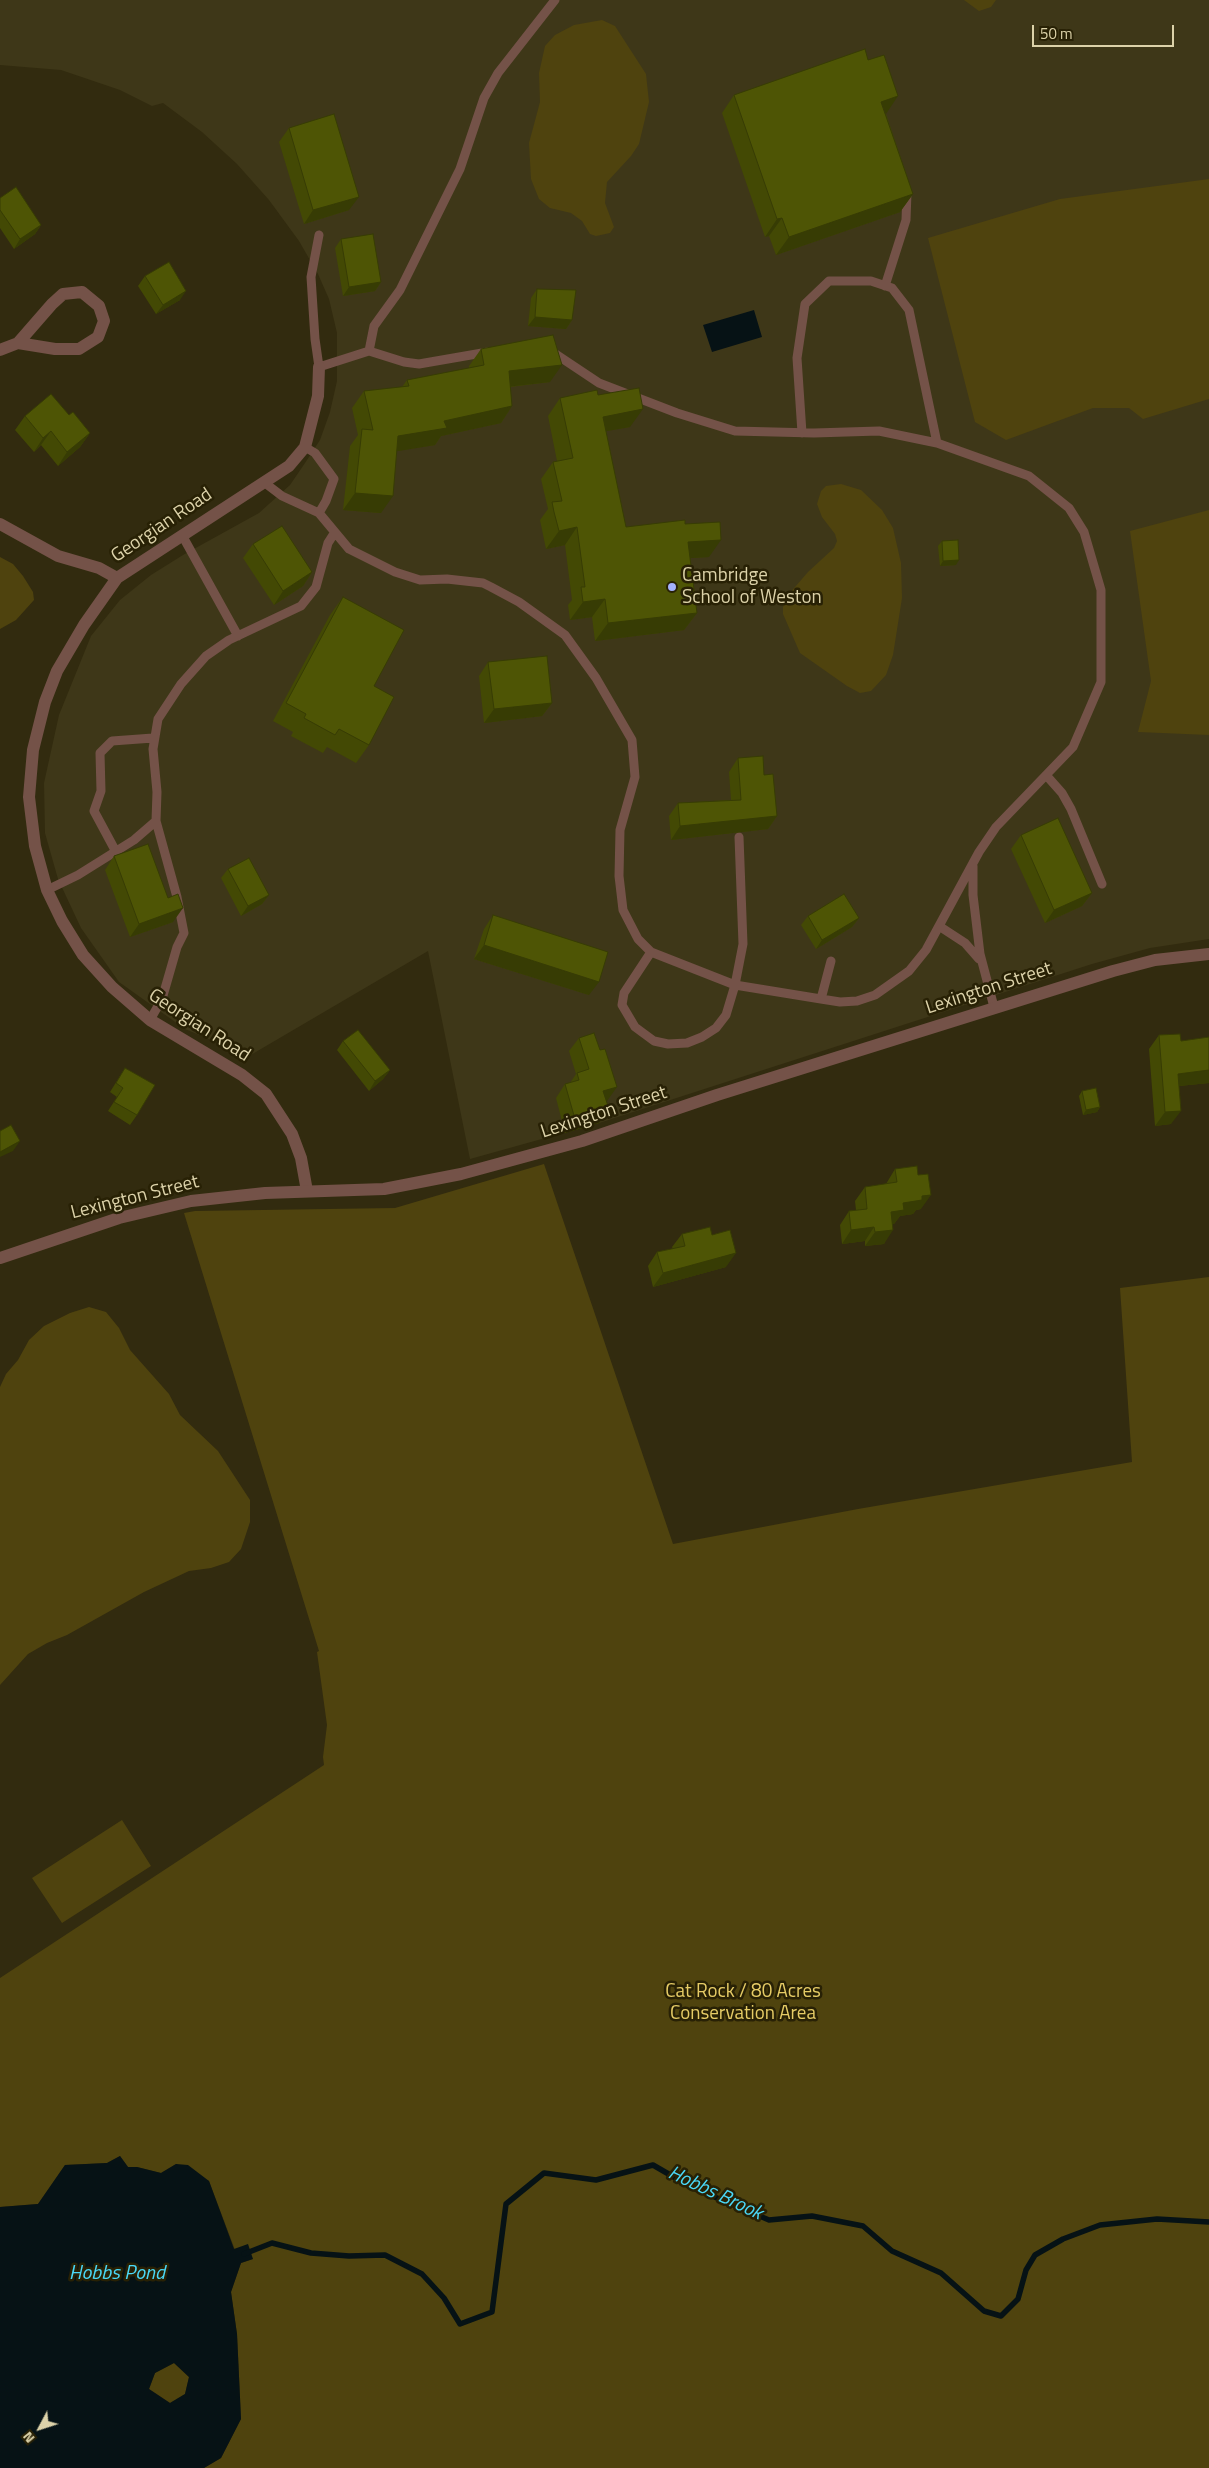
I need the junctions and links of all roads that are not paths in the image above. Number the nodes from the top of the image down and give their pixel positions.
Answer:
1 (555, 0) edge
2 (906, 184) edge
3 (319, 235) dead end
4 (885, 286) junction
5 (18, 342) junction
6 (546, 348) edge
7 (0, 350) edge
8 (498, 350) edge
9 (369, 351) junction
10 (319, 367) junction
11 (802, 433) junction
12 (937, 443) junction
13 (305, 447) junction
14 (265, 483) junction
15 (319, 513) junction
16 (0, 524) edge
17 (335, 532) junction
18 (182, 535) junction
19 (117, 578) junction
20 (238, 636) junction
21 (153, 738) junction
22 (1046, 775) junction
23 (156, 821) junction
24 (739, 837) dead end
25 (115, 850) junction
26 (974, 861) junction
27 (1102, 884) dead end
28 (47, 890) junction
29 (939, 926) junction
30 (650, 952) junction
31 (1209, 954) edge
32 (830, 961) dead end
33 (982, 966) junction
34 (736, 985) junction
35 (822, 1000) junction
36 (994, 1007) junction
37 (150, 1020) junction
38 (307, 1191) junction
39 (0, 1258) edge

1 - 9 lane
2 - 4 lane
3 - 10 lane
4 - 11 lane
4 - 12 lane
5 - 5 street
5 - 7 street
6 - 11 lane
8 - 9 lane
9 - 10 lane
10 - 13 street, Georgian Road
11 - 12 lane
12 - 22 lane
13 - 14 street, Georgian Road
13 - 15 lane
14 - 15 lane
14 - 18 street, Georgian Road
15 - 17 lane
16 - 19 street
17 - 20 lane
17 - 30 lane
18 - 19 street, Georgian Road
18 - 20 lane
19 - 28 street, Georgian Road
20 - 21 lane
21 - 23 lane
21 - 25 lane
22 - 26 lane
22 - 27 lane
23 - 25 lane
23 - 37 lane
24 - 34 lane
25 - 28 lane
26 - 29 lane
26 - 33 lane
28 - 37 street, Georgian Road
29 - 33 lane
29 - 35 lane
30 - 34 lane
30 - 34 lane
31 - 36 street, Lexington Street
32 - 35 lane
33 - 36 lane
34 - 35 lane
36 - 38 street, Lexington Street
37 - 38 street, Georgian Road
38 - 39 street, Lexington Street

